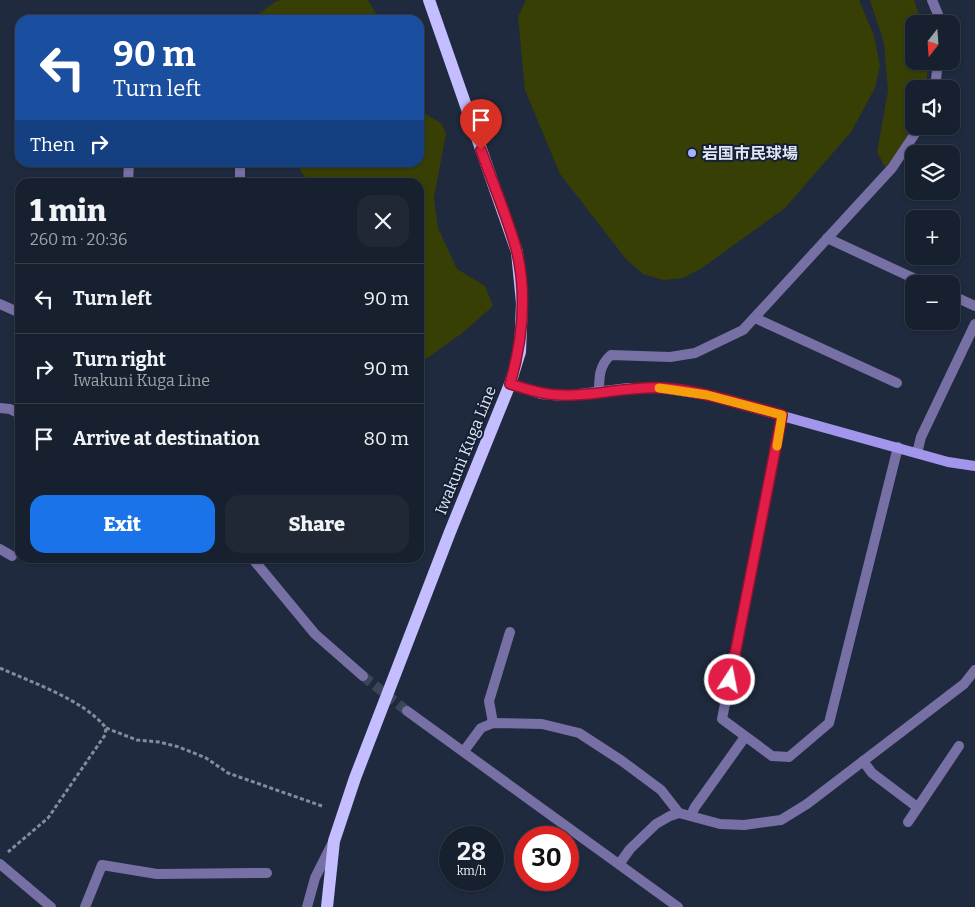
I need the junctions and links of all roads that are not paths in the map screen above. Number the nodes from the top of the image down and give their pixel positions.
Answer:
1 (430, 0) edge
2 (932, 0) edge
3 (938, 15) edge
4 (914, 135) edge
5 (827, 238) junction
6 (907, 275) edge
7 (960, 300) edge
8 (0, 304) edge
9 (975, 306) edge
10 (15, 311) edge
11 (755, 318) junction
12 (975, 324) edge
13 (897, 383) dead end
14 (510, 384) junction
15 (599, 393) junction
16 (0, 408) edge
17 (15, 412) edge
18 (782, 415) junction
19 (898, 447) junction
20 (917, 453) junction
21 (975, 466) edge
22 (0, 549) edge
23 (12, 556) dead end
24 (256, 563) edge
25 (510, 632) dead end
26 (975, 670) edge
27 (363, 676) tunnel mouth
28 (407, 711) tunnel mouth
29 (493, 723) junction
30 (745, 737) junction
31 (959, 746) dead end
32 (464, 751) junction
33 (863, 761) junction
34 (917, 808) junction
35 (679, 813) junction
36 (691, 815) junction
37 (908, 822) dead end
38 (334, 840) junction
39 (0, 864) edge
40 (620, 864) junction
41 (267, 873) dead end
42 (50, 907) edge
43 (85, 907) edge
44 (306, 907) edge
45 (327, 907) edge
46 (678, 907) edge

1 - 14 main road, Iwakuni Kuga Line
2 - 3 street
4 - 5 street
5 - 6 street
5 - 11 street
7 - 9 street
8 - 10 street
11 - 13 street
11 - 15 street
12 - 20 street
14 - 15 street
14 - 38 main road, Iwakuni Kuga Line
15 - 18 street
16 - 17 street
18 - 19 street
18 - 30 street
19 - 20 street
19 - 30 street
20 - 21 street
22 - 23 street
24 - 27 street
25 - 29 street
26 - 33 street
28 - 32 street
29 - 32 street
29 - 35 street
30 - 36 street
31 - 34 street
32 - 40 street
33 - 34 street
33 - 36 street
34 - 37 street
35 - 36 street
35 - 40 street
38 - 44 street
38 - 45 main road, Iwakuni Kuga Line
39 - 42 street
40 - 46 street
41 - 43 street

